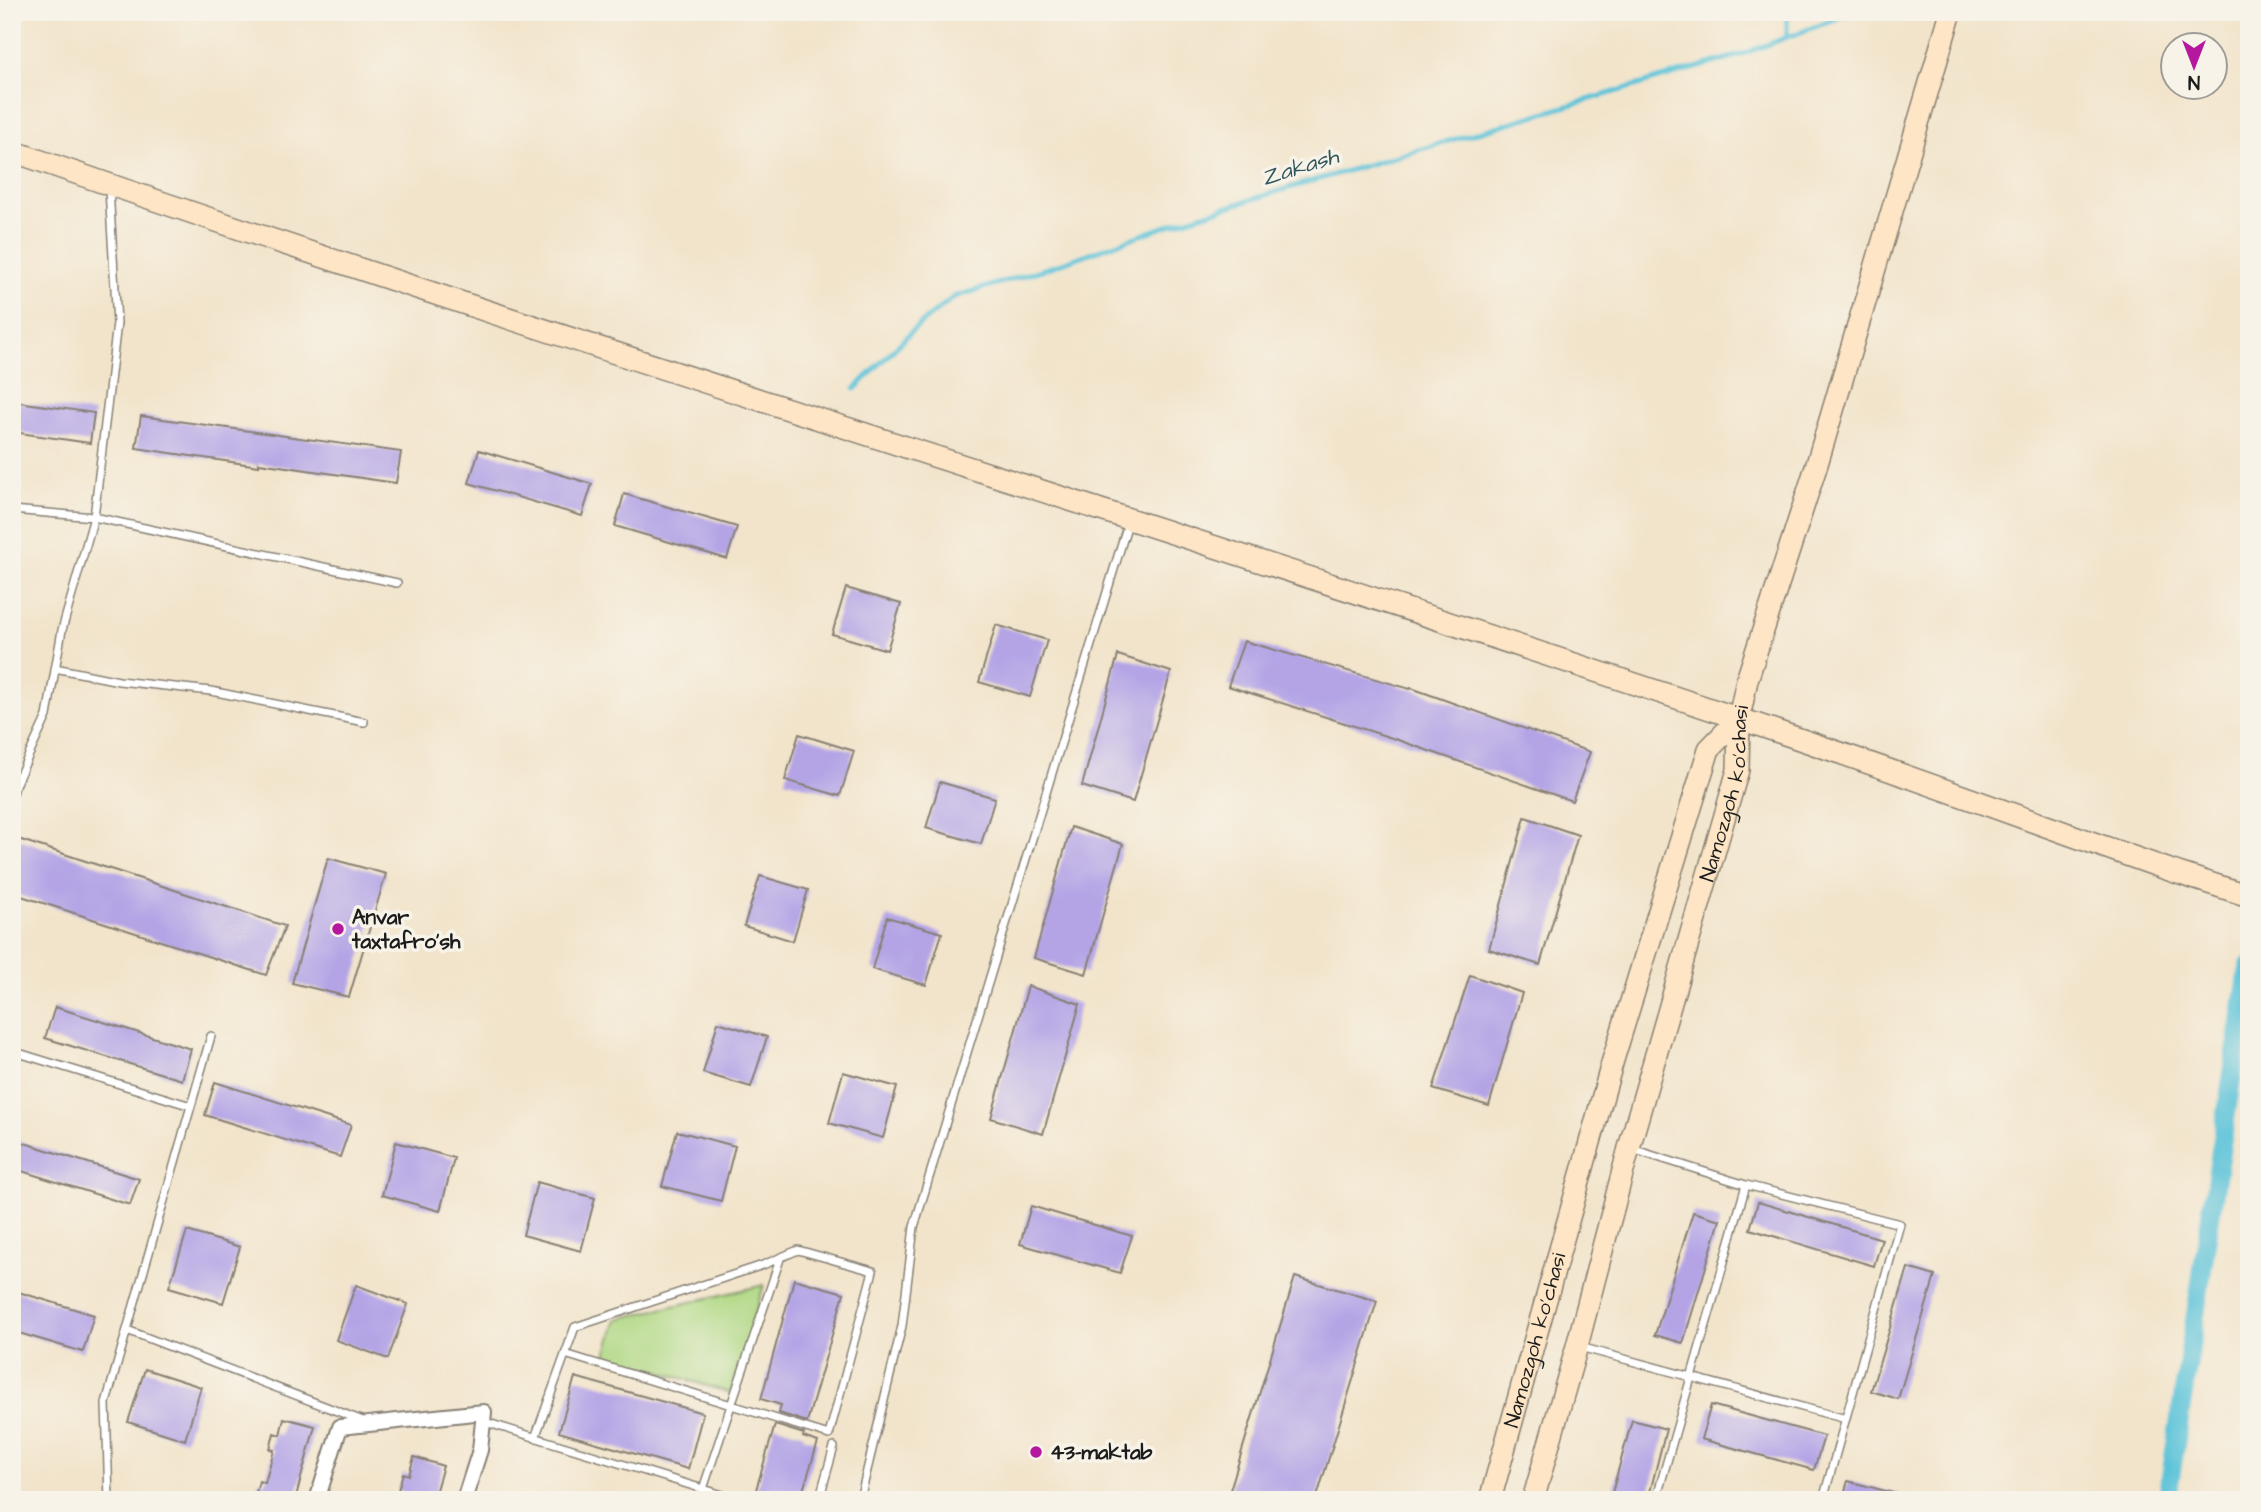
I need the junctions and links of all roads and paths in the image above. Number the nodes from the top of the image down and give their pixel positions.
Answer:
1 (1949, 21) edge
2 (12, 151) edge
3 (108, 185) junction
4 (12, 510) edge
5 (94, 517) junction
6 (1130, 519) junction
7 (397, 583) dead end
8 (55, 668) junction
9 (1739, 718) junction
10 (364, 722) dead end
11 (12, 797) edge
12 (2249, 896) edge
13 (211, 1037) dead end
14 (12, 1051) edge
15 (191, 1106) junction
16 (1629, 1148) junction
17 (1746, 1185) junction
18 (780, 1259) junction
19 (127, 1330) junction
20 (1577, 1346) junction
21 (565, 1354) junction
22 (1690, 1377) junction
23 (732, 1406) junction
24 (1846, 1419) junction
25 (485, 1422) junction
26 (371, 1424) junction
27 (535, 1438) junction
28 (834, 1447) dead end
29 (703, 1489) junction
30 (109, 1500) edge
31 (317, 1500) edge
32 (464, 1500) edge
33 (739, 1500) edge
34 (818, 1500) edge
35 (856, 1500) edge
36 (1490, 1500) edge
37 (1533, 1500) edge
38 (1656, 1500) edge
39 (1823, 1500) edge

1 - 9 main road
2 - 3 main road
3 - 5 lane
3 - 6 main road
4 - 5 lane
5 - 7 lane
5 - 8 lane
6 - 9 main road
6 - 35 lane
8 - 10 lane
8 - 11 lane
9 - 12 main road
9 - 16 main road, Namozgoh ko'chasi
9 - 36 main road, Namozgoh ko'chasi
13 - 15 lane
14 - 15 lane
15 - 19 lane
16 - 17 lane
16 - 20 main road, Namozgoh ko'chasi
17 - 22 lane
17 - 24 lane
18 - 21 lane
18 - 23 lane
18 - 23 lane
19 - 26 lane
19 - 30 lane
20 - 22 lane
20 - 37 main road, Namozgoh ko'chasi
21 - 23 lane
21 - 27 lane
22 - 24 lane
22 - 38 lane
23 - 29 lane
24 - 39 lane
25 - 26 street
25 - 27 lane
25 - 32 street
26 - 31 street
27 - 29 lane
28 - 34 lane
29 - 33 lane

